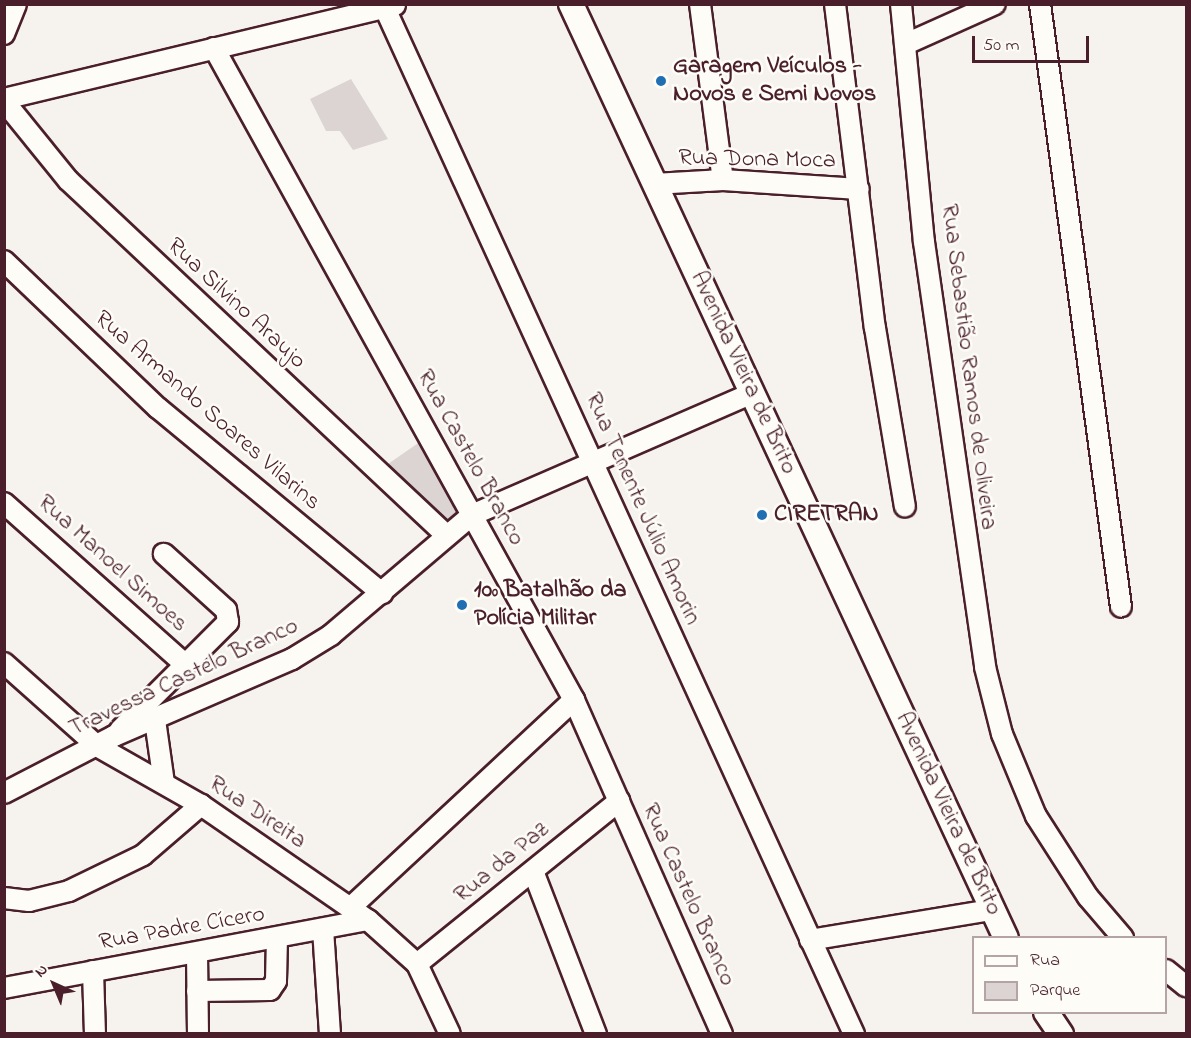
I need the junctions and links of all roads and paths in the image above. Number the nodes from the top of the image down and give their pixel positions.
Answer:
1 (16, 4) edge
2 (571, 4) edge
3 (700, 4) edge
4 (835, 4) edge
5 (901, 4) edge
6 (995, 4) edge
7 (1041, 4) edge
8 (388, 6) edge
9 (4, 34) edge
10 (908, 43) junction
11 (214, 48) junction
12 (4, 100) edge
13 (723, 180) junction
14 (654, 184) junction
15 (858, 189) junction
16 (4, 261) edge
17 (753, 393) junction
18 (593, 465) junction
19 (4, 503) edge
20 (905, 507) dead end
21 (472, 516) junction
22 (445, 534) junction
23 (164, 554) dead end
24 (382, 593) junction
25 (1120, 607) dead end
26 (4, 663) edge
27 (185, 664) junction
28 (574, 700) junction
29 (155, 720) junction
30 (114, 736) junction
31 (98, 746) junction
32 (164, 783) junction
33 (4, 793) edge
34 (619, 801) junction
35 (201, 805) junction
36 (532, 871) junction
37 (4, 898) edge
38 (350, 908) junction
39 (992, 910) junction
40 (368, 921) junction
41 (323, 929) junction
42 (1005, 936) edge
43 (1121, 936) edge
44 (277, 938) junction
45 (810, 940) junction
46 (197, 953) junction
47 (417, 964) junction
48 (93, 971) junction
49 (1167, 971) edge
50 (1186, 986) edge
51 (4, 988) edge
52 (197, 991) junction
53 (1047, 1014) edge
54 (95, 1034) edge
55 (198, 1034) edge
56 (330, 1034) edge
57 (450, 1034) edge
58 (597, 1034) edge
59 (722, 1034) edge
60 (854, 1034) edge
61 (1060, 1034) edge

1 - 9 street
2 - 14 main road, Avenida Vieira de Brito
3 - 13 street
4 - 15 street
5 - 10 street, Rua Sebastião Ramos de Oliveira
6 - 10 street
7 - 25 street
8 - 11 street
8 - 18 street, Rua Tenente Júlio Amorin
10 - 43 street, Rua Sebastião Ramos de Oliveira
11 - 12 street
11 - 21 street, Rua Castelo Branco
12 - 22 street, Rua Silvino Araujo
13 - 14 street, Rua Dona Moca
13 - 15 street, Rua Dona Moca
14 - 17 main road, Avenida Vieira de Brito
15 - 20 street
16 - 24 street, Rua Armando Soares Vilarins
17 - 18 street, Travessa Castelo Branco
17 - 39 main road, Avenida Vieira de Brito
18 - 21 street, Travessa Castelo Branco
18 - 45 street, Rua Tenente Júlio Amorin
19 - 27 street, Rua Manoel Simoes
21 - 22 street, Travessa Castelo Branco
21 - 28 street, Rua Castelo Branco
22 - 24 street, Travessa Castelo Branco
23 - 27 street
24 - 29 street, Travessa Castelo Branco
26 - 31 street, Rua Direita
27 - 30 street
28 - 34 street, Rua Castelo Branco
28 - 38 street
29 - 30 street, Travessa Castelo Branco
29 - 32 street
30 - 31 street, Travessa Castelo Branco
31 - 32 street, Rua Direita
31 - 33 street, Travessa Castelo Branco
32 - 35 street, Rua Direita
34 - 36 street, Rua da Paz
34 - 59 street, Rua Castelo Branco
35 - 37 street
35 - 38 street, Rua Direita
36 - 47 street, Rua da Paz
36 - 58 street
38 - 40 street, Rua Direita
39 - 42 main road, Avenida Vieira de Brito
39 - 45 street
40 - 41 street, Rua Padre Cícero
40 - 47 street, Rua Direita
41 - 44 street, Rua Padre Cícero
41 - 56 street
44 - 46 street, Rua Padre Cícero
44 - 52 street
45 - 60 street, Rua Tenente Júlio Amorin
46 - 48 street, Rua Padre Cícero
46 - 52 street
47 - 57 street, Rua Direita
48 - 51 street, Rua Padre Cícero
48 - 54 street
49 - 50 street
52 - 55 street
53 - 61 main road

